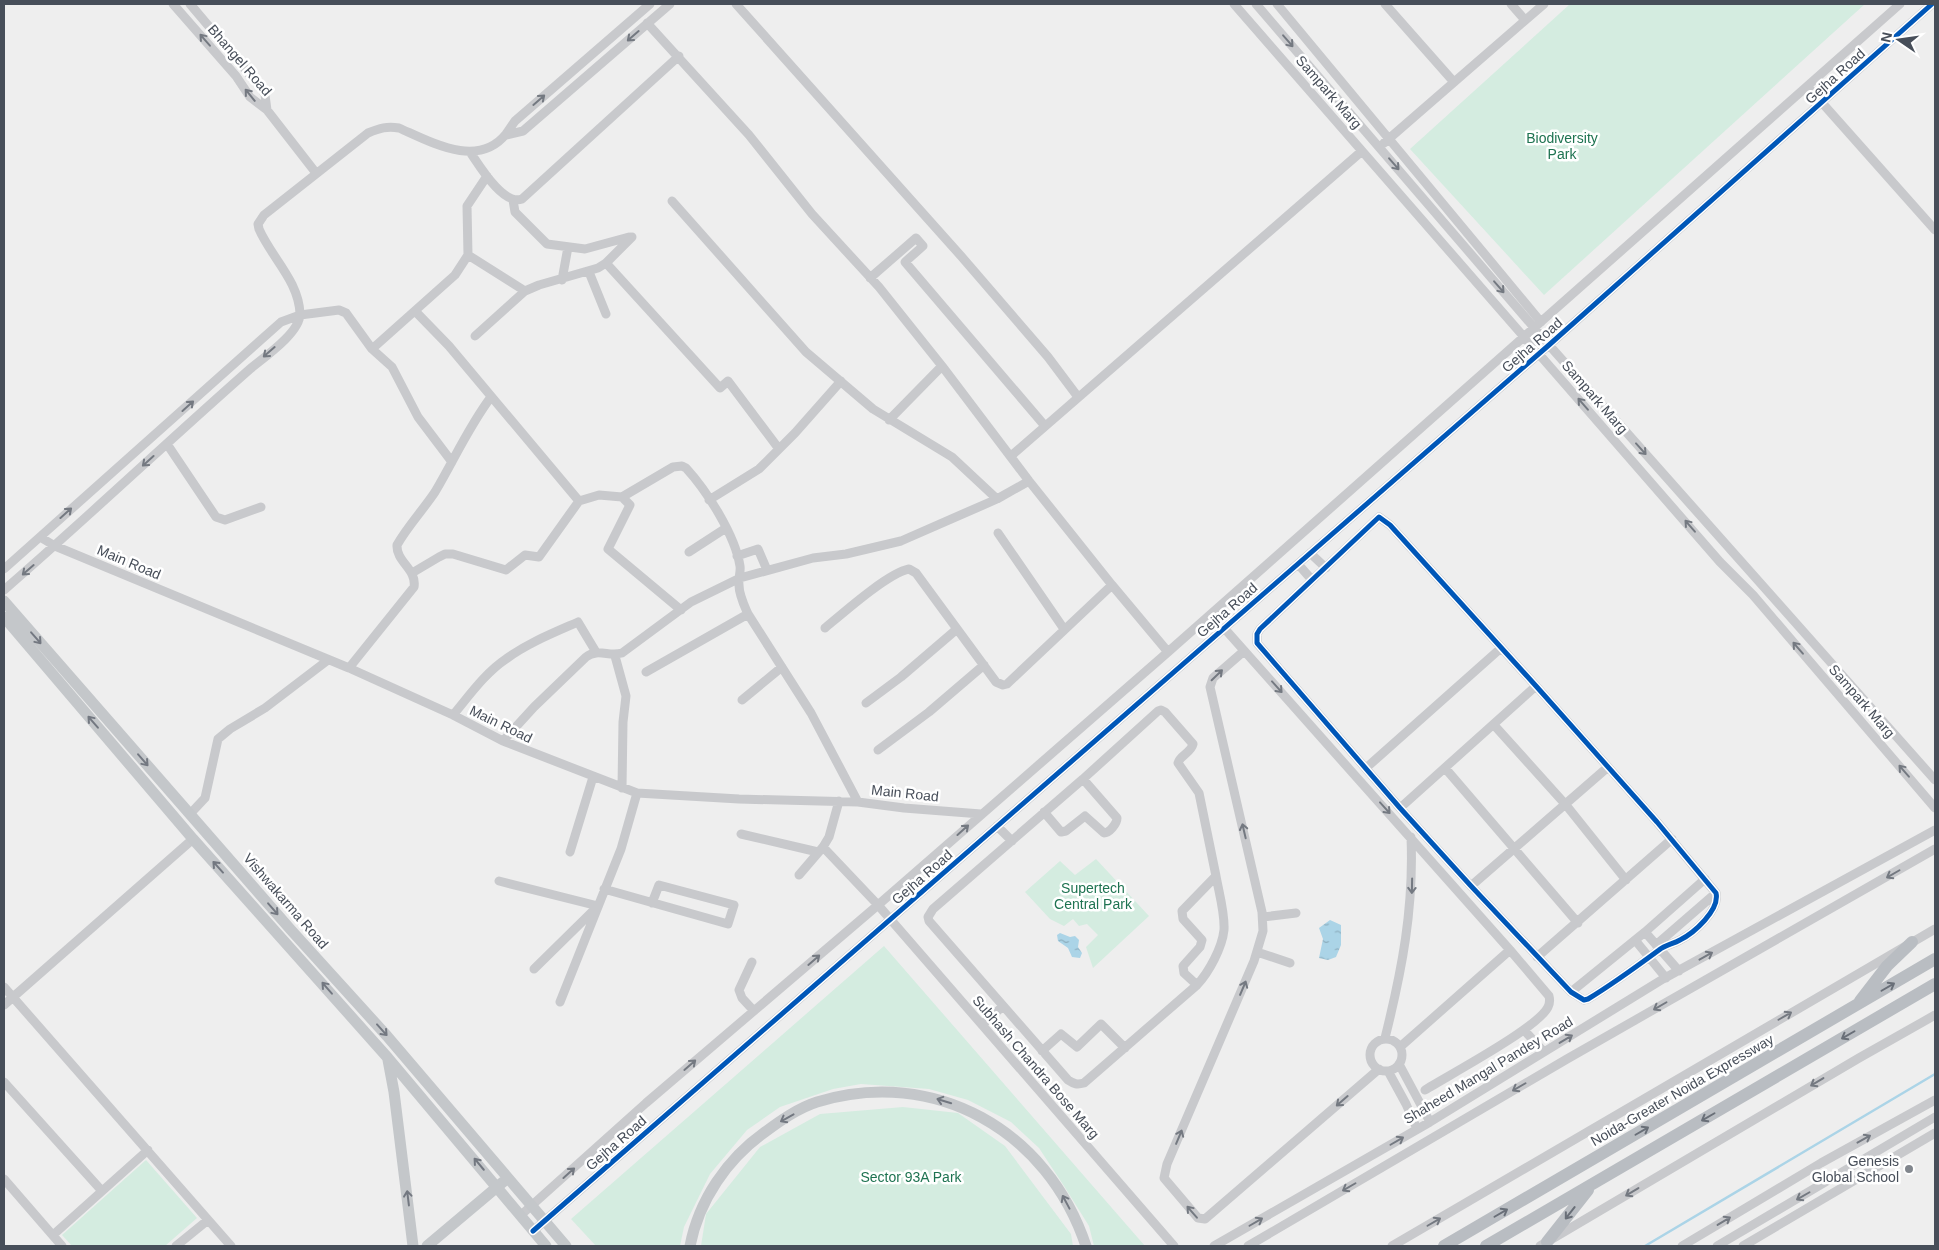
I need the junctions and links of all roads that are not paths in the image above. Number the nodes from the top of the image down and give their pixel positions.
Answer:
1 (173, 4) edge
2 (190, 4) edge
3 (650, 4) edge
4 (653, 4) edge
5 (670, 4) edge
6 (736, 4) edge
7 (1234, 4) edge
8 (1256, 4) edge
9 (1277, 4) edge
10 (1385, 4) edge
11 (1511, 4) edge
12 (1544, 4) edge
13 (1900, 4) edge
14 (1932, 4) edge
15 (660, 12) junction
16 (1526, 20) junction
17 (647, 23) junction
18 (679, 56) junction
19 (245, 69) junction
20 (236, 76) junction
21 (1453, 81) junction
22 (1808, 87) junction
23 (1822, 103) junction
24 (267, 110) junction
25 (506, 135) junction
26 (1388, 139) junction
27 (1379, 147) junction
28 (1362, 151) junction
29 (470, 152) junction
30 (316, 173) junction
31 (487, 176) junction
32 (513, 200) junction
33 (672, 201) dead end
34 (1935, 230) edge
35 (568, 247) junction
36 (468, 255) junction
37 (606, 263) junction
38 (589, 272) junction
39 (870, 278) junction
40 (562, 280) junction
41 (525, 290) junction
42 (414, 311) junction
43 (606, 314) dead end
44 (300, 315) junction
45 (1538, 325) junction
46 (475, 336) dead end
47 (1525, 337) junction
48 (1549, 345) junction
49 (372, 349) junction
50 (1539, 354) junction
51 (942, 366) junction
52 (840, 381) junction
53 (491, 397) junction
54 (1078, 397) junction
55 (888, 420) junction
56 (1045, 426) junction
57 (167, 444) junction
58 (779, 449) junction
59 (1011, 456) junction
60 (452, 462) junction
61 (1029, 481) junction
62 (622, 497) junction
63 (997, 499) junction
64 (709, 500) junction
65 (579, 501) junction
66 (261, 507) dead end
67 (726, 528) junction
68 (998, 533) dead end
69 (40, 537) junction
70 (55, 546) junction
71 (689, 552) dead end
72 (1310, 553) junction
73 (737, 556) junction
74 (1298, 564) junction
75 (1326, 568) junction
76 (4, 569) edge
77 (767, 570) junction
78 (412, 573) junction
79 (740, 578) junction
80 (1312, 580) junction
81 (1112, 585) junction
82 (4, 590) edge
83 (4, 601) edge
84 (680, 610) junction
85 (748, 614) junction
86 (4, 618) edge
87 (825, 628) dead end
88 (957, 628) junction
89 (1224, 628) junction
90 (1064, 630) junction
91 (1501, 648) junction
92 (1244, 650) junction
93 (596, 652) junction
94 (1168, 652) junction
95 (615, 656) junction
96 (328, 660) junction
97 (984, 665) junction
98 (782, 667) junction
99 (349, 668) junction
100 (646, 672) dead end
101 (1536, 686) junction
102 (742, 700) dead end
103 (866, 703) dead end
104 (453, 715) junction
105 (1494, 725) junction
106 (503, 741) junction
107 (878, 750) dead end
108 (1608, 767) junction
109 (1366, 768) junction
110 (1446, 768) junction
111 (593, 777) junction
112 (1083, 779) junction
113 (1935, 780) edge
114 (622, 788) junction
115 (637, 793) junction
116 (839, 801) junction
117 (858, 802) junction
118 (1566, 805) junction
119 (1400, 808) junction
120 (1935, 808) edge
121 (1044, 812) junction
122 (190, 814) junction
123 (981, 814) junction
124 (997, 826) junction
125 (1935, 830) edge
126 (741, 834) dead end
127 (1411, 837) junction
128 (193, 839) junction
129 (1672, 839) junction
130 (1012, 841) junction
131 (1515, 848) junction
132 (821, 849) junction
133 (1935, 849) edge
134 (570, 852) dead end
135 (799, 875) dead end
136 (1216, 876) junction
137 (1705, 879) junction
138 (1626, 880) junction
139 (499, 881) dead end
140 (250, 883) junction
141 (1471, 886) junction
142 (604, 889) junction
143 (240, 891) junction
144 (1716, 893) junction
145 (652, 903) junction
146 (878, 905) junction
147 (598, 906) junction
148 (1296, 913) dead end
149 (1263, 917) junction
150 (890, 920) junction
151 (1578, 923) junction
152 (1935, 928) edge
153 (1645, 932) junction
154 (1635, 940) junction
155 (1912, 942) junction
156 (1658, 947) junction
157 (1510, 950) junction
158 (1257, 952) junction
159 (1650, 957) junction
160 (1537, 958) junction
161 (1935, 959) edge
162 (752, 962) dead end
163 (1290, 963) dead end
164 (534, 969) dead end
165 (1679, 971) junction
166 (1666, 978) junction
167 (1935, 984) edge
168 (1197, 985) junction
169 (4, 987) edge
170 (1571, 992) junction
171 (13, 997) junction
172 (560, 1002) dead end
173 (4, 1005) edge
174 (1857, 1005) junction
175 (1002, 1007) junction
176 (754, 1011) junction
177 (1935, 1015) edge
178 (982, 1025) junction
179 (1524, 1030) junction
180 (1385, 1038) junction
181 (1400, 1046) junction
182 (1125, 1048) junction
183 (1042, 1051) junction
184 (1544, 1052) junction
185 (388, 1058) junction
186 (1399, 1064) junction
187 (1383, 1070) junction
188 (4, 1082) edge
189 (1414, 1090) junction
190 (1425, 1090) dead end
191 (1403, 1098) junction
192 (1935, 1100) edge
193 (1935, 1118) edge
194 (1430, 1122) junction
195 (1417, 1129) junction
196 (1935, 1133) edge
197 (148, 1150) junction
198 (509, 1178) junction
199 (4, 1179) edge
200 (1593, 1184) junction
201 (498, 1186) junction
202 (102, 1191) junction
203 (532, 1205) junction
204 (521, 1215) junction
205 (208, 1220) junction
206 (545, 1221) junction
207 (534, 1231) junction
208 (53, 1235) junction
209 (1543, 1244) edge
210 (62, 1246) edge
211 (176, 1246) edge
212 (231, 1246) edge
213 (413, 1246) edge
214 (427, 1246) edge
215 (546, 1246) edge
216 (566, 1246) edge
217 (690, 1246) edge
218 (1086, 1246) edge
219 (1174, 1246) edge
220 (1214, 1246) edge
221 (1248, 1246) edge
222 (1392, 1246) edge
223 (1444, 1246) edge
224 (1486, 1246) edge
225 (1682, 1246) edge
226 (1717, 1246) edge
227 (1743, 1246) edge

20 -> 1 street, Bhangel Road
2 - 19 street, Bhangel Road
25 -> 3 street
4 - 15 street
5 - 15 street
6 - 54 street
7 - 28 street, Sampark Marg
8 -> 27 street, Sampark Marg
9 - 26 street
10 - 21 street
11 - 16 street
12 - 16 street
13 - 22 street, Gejha Road
14 - 23 street, Gejha Road
15 - 17 street
16 - 21 street
17 - 18 street
17 -> 25 street
18 - 32 street
18 - 39 street
19 - 20 street
19 - 24 street, Bhangel Road
24 -> 20 street, Bhangel Road
21 - 26 street
22 - 23 street
22 - 45 street, Gejha Road
23 - 34 street
23 - 48 street, Gejha Road
24 - 30 street, Bhangel Road
25 - 29 street
26 - 27 street
26 - 45 street
27 -> 45 street, Sampark Marg
28 - 47 street, Sampark Marg
28 - 54 street
29 - 30 street
29 - 31 street
30 - 44 street
31 - 32 street
31 - 36 street
32 - 35 street
33 - 52 street
35 - 37 street
35 - 40 street
36 - 41 street
36 - 42 street
37 - 38 street
37 - 58 street
38 - 40 street
38 - 43 street
39 - 51 street
39 - 56 street
40 - 41 street
41 - 46 street
42 - 49 street
42 - 53 street
44 - 49 street
44 -> 57 street
69 -> 44 street
45 - 47 street, Gejha Road
45 - 48 street, Sampark Marg
47 - 50 street, Sampark Marg
47 - 94 street, Gejha Road
48 - 50 street, Gejha Road
48 -> 113 street, Sampark Marg
49 - 60 street
50 - 72 street, Gejha Road
120 -> 50 street, Sampark Marg
51 - 55 street
51 - 59 street
52 - 55 street
52 - 58 street
53 - 60 street
53 - 65 street
54 - 56 street
55 - 63 street
56 - 59 street
57 - 66 street
57 -> 70 street
58 - 64 street
59 - 61 street
60 - 78 street
61 - 63 street
61 - 81 street
62 - 64 street
62 - 65 street
62 - 84 street
63 - 77 street
64 - 67 street
65 - 78 street
67 - 71 street
67 - 73 street
68 - 90 street
69 - 70 street, Main Road
69 - 76 street
70 -> 82 street
70 - 96 street, Main Road
72 - 74 street, Gejha Road
72 - 75 street
73 - 77 street
73 - 79 street
74 - 80 street
74 - 89 street, Gejha Road
75 - 80 street
75 - 91 street
77 - 79 street
78 - 99 street
79 - 84 street
79 - 85 street
80 - 109 street
81 - 90 street
81 - 94 street
83 -> 122 main road, Vishwakarma Road
84 - 95 street
85 - 98 street
85 - 100 street
128 -> 86 main road, Vishwakarma Road
87 - 88 street
88 - 97 street
88 - 103 street
89 - 92 street
89 - 124 street, Gejha Road
90 - 97 street
91 - 101 street
91 - 109 street
92 -> 127 street
149 -> 92 street
93 - 95 street
93 - 104 street
93 - 106 street
94 - 123 street, Gejha Road
95 - 114 street
96 - 99 street, Main Road
96 - 122 street
97 - 107 street
98 - 102 street
98 - 117 street
99 - 104 street, Main Road
101 - 105 street
101 - 108 street
104 - 106 street, Main Road
105 - 110 street
105 - 118 street
106 - 111 street, Main Road
108 - 118 street
108 - 129 street
109 - 119 street
110 - 119 street
110 - 131 street
111 - 114 street, Main Road
111 - 134 street
112 - 121 street
112 - 121 street
112 - 136 street
114 - 115 street, Main Road
115 - 116 street, Main Road
115 - 142 street
116 - 117 street, Main Road
116 - 132 street
117 - 123 street, Main Road
118 - 131 street
118 - 138 street
119 - 141 street
121 - 130 street
122 - 140 main road, Vishwakarma Road
146 -> 123 street, Gejha Road
124 - 130 street
124 - 150 street, Gejha Road
165 -> 125 street, Shaheed Mangal Pandey Road
126 - 132 street
127 - 157 street
127 -> 180 street
143 -> 128 main road, Vishwakarma Road
128 - 171 street
129 - 137 street
129 - 138 street
130 - 175 street
131 - 141 street
131 - 151 street
132 - 135 street
132 - 146 street, Subhash Chandra Bose Marg
133 -> 221 street
136 - 168 street
136 - 168 street
137 - 144 street
137 - 153 street
138 - 151 street
139 - 147 street
140 - 143 main road
140 -> 198 main road, Vishwakarma Road
141 - 160 street
142 - 145 street
142 - 147 street
185 -> 143 main road, Vishwakarma Road
144 - 156 street
144 - 156 street
145 - 145 street
146 - 150 street, Subhash Chandra Bose Marg
176 -> 146 street, Gejha Road
147 - 164 street
147 - 172 street
148 - 149 street
149 - 158 street
150 - 178 street, Subhash Chandra Bose Marg
150 - 206 street, Gejha Road
151 - 160 street
152 - 155 street
153 - 154 street
153 - 156 street
154 - 159 street
154 - 170 street
155 - 174 highway
222 -> 155 street
156 - 159 street
156 - 165 street
157 - 179 street
157 - 181 street
158 - 163 street
187 -> 158 street
159 - 166 street
159 - 170 street
160 - 170 street
174 -> 161 highway, Noida-Greater Noida Expressway
162 - 176 street
165 - 166 street, Shaheed Mangal Pandey Road
184 -> 166 street, Shaheed Mangal Pandey Road
167 -> 200 highway
168 - 182 street
169 - 171 street
171 - 173 street
171 - 197 street
223 -> 174 highway, Noida-Greater Noida Expressway
175 - 178 street
175 - 183 street
203 -> 176 street, Gejha Road
177 -> 209 street
178 - 219 street, Subhash Chandra Bose Marg
179 - 184 street
179 - 190 street
180 - 181 street
180 - 187 street
181 - 186 street
182 - 183 street
182 - 183 street
184 - 194 street, Shaheed Mangal Pandey Road
201 -> 185 main road, Vishwakarma Road
213 -> 185 main road
186 - 187 street
186 - 189 street
187 - 191 street
188 - 202 street
189 - 191 street
189 - 194 street
191 - 195 street
225 -> 192 street
193 -> 226 street
194 - 195 street, Shaheed Mangal Pandey Road
220 -> 195 street, Shaheed Mangal Pandey Road
196 - 227 street
197 - 202 street
197 - 205 street
198 - 201 main road
198 - 203 main road, Vishwakarma Road
199 - 208 street
200 -> 209 highway
200 - 224 highway
201 - 204 main road, Vishwakarma Road
201 - 214 main road
202 - 208 street
203 - 204 street, Gejha Road
203 - 206 main road, Vishwakarma Road
204 - 207 main road, Vishwakarma Road
205 - 211 street
205 - 212 street
206 - 207 street, Gejha Road
206 - 216 main road, Vishwakarma Road
207 - 215 main road, Vishwakarma Road
208 - 210 street
218 -> 217 main road

